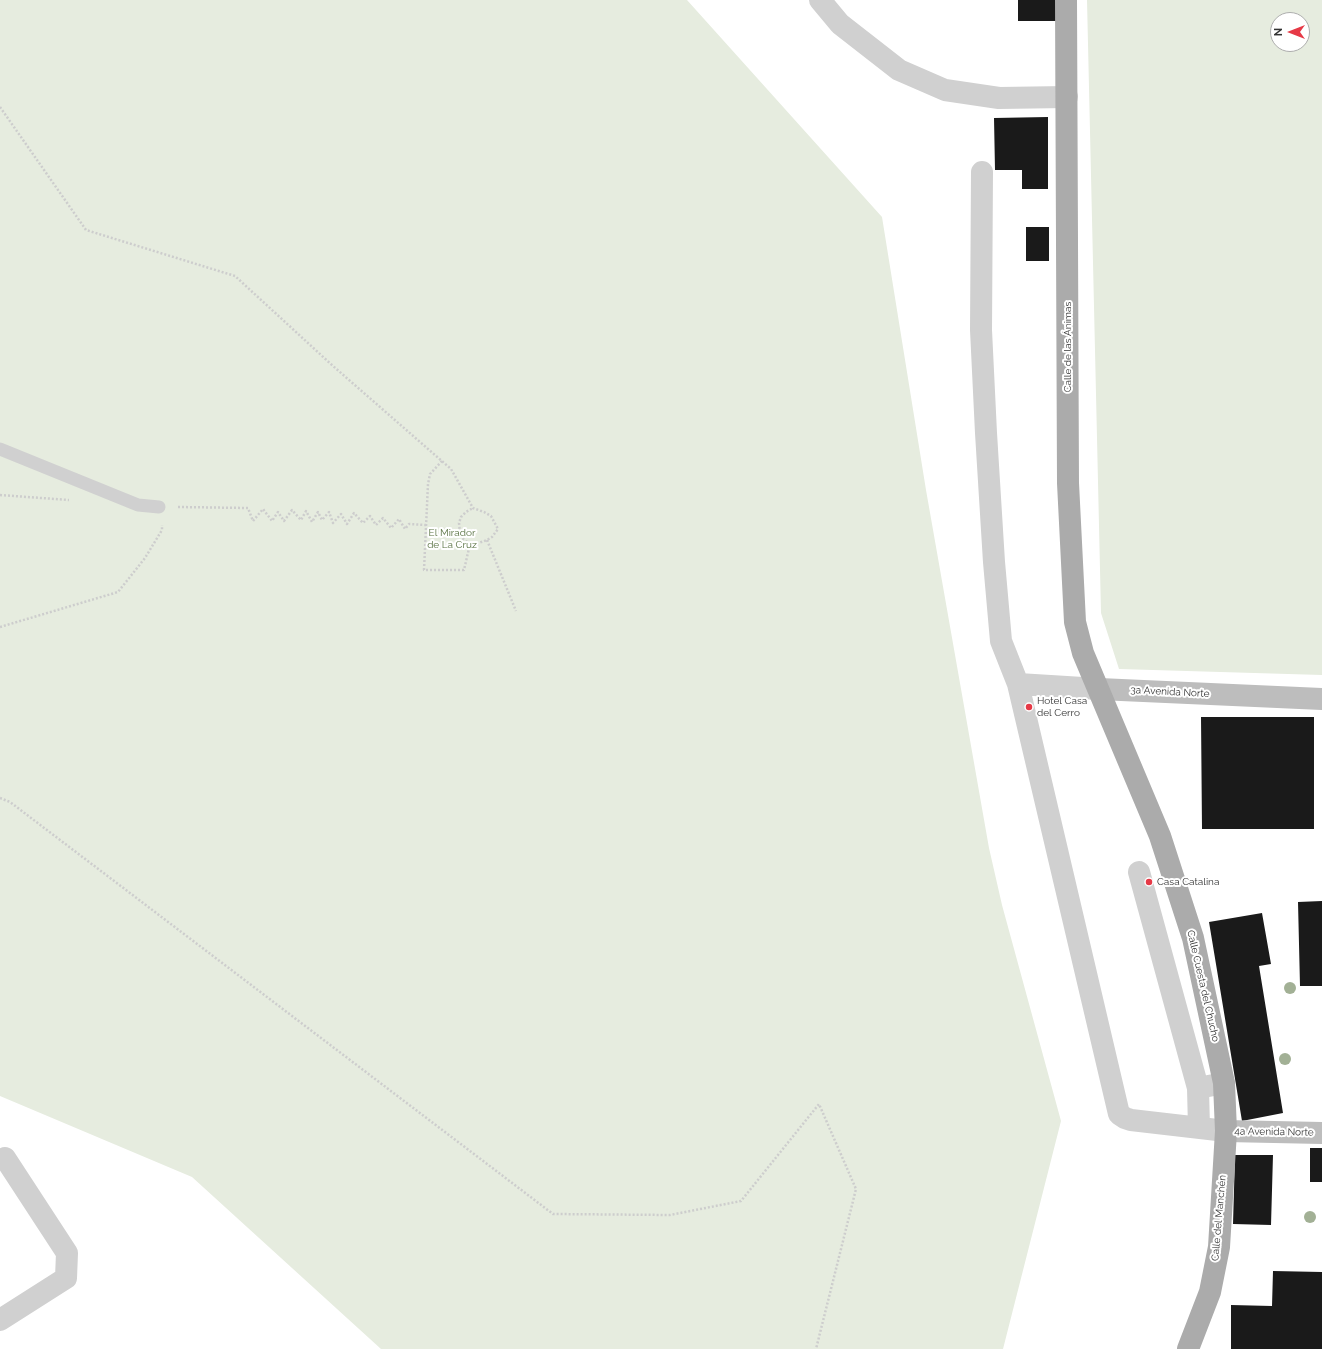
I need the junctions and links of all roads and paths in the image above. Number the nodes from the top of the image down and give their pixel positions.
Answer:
1 (820, 0) edge
2 (1066, 0) edge
3 (1067, 97) junction
4 (0, 107) edge
5 (982, 172) dead end
6 (0, 448) edge
7 (442, 461) junction
8 (161, 507) junction
9 (473, 508) junction
10 (426, 525) junction
11 (487, 540) junction
12 (470, 544) junction
13 (516, 611) dead end
14 (0, 627) edge
15 (1018, 684) junction
16 (1099, 688) junction
17 (1322, 699) edge
18 (0, 798) edge
19 (1139, 872) dead end
20 (1224, 1083) junction
21 (1198, 1088) junction
22 (1199, 1128) junction
23 (1226, 1131) junction
24 (1322, 1133) edge
25 (5, 1158) dead end
26 (0, 1320) edge
27 (816, 1349) edge
28 (1188, 1349) edge

1 - 3 street
2 - 3 main road, Calle de las Ánimas
3 - 16 main road, Calle de las Ánimas
4 - 7 path
5 - 15 street
6 - 8 lane
7 - 9 path
7 - 10 path
8 - 10 path
8 - 14 path
9 - 11 path
9 - 12 path
10 - 12 path
11 - 12 path
11 - 13 path
15 - 16 street, 3a Avenida Norte
15 - 22 street
16 - 17 street, 3a Avenida Norte
16 - 20 main road, Calle Cuesta del Chucho
18 - 27 path
19 - 21 street
20 - 21 street
20 - 23 main road, Calle Cuesta del Chucho
21 - 22 street
22 - 23 street
23 - 24 street, 4a Avenida Norte
23 - 28 main road, Calle del Manchén
25 - 26 street

